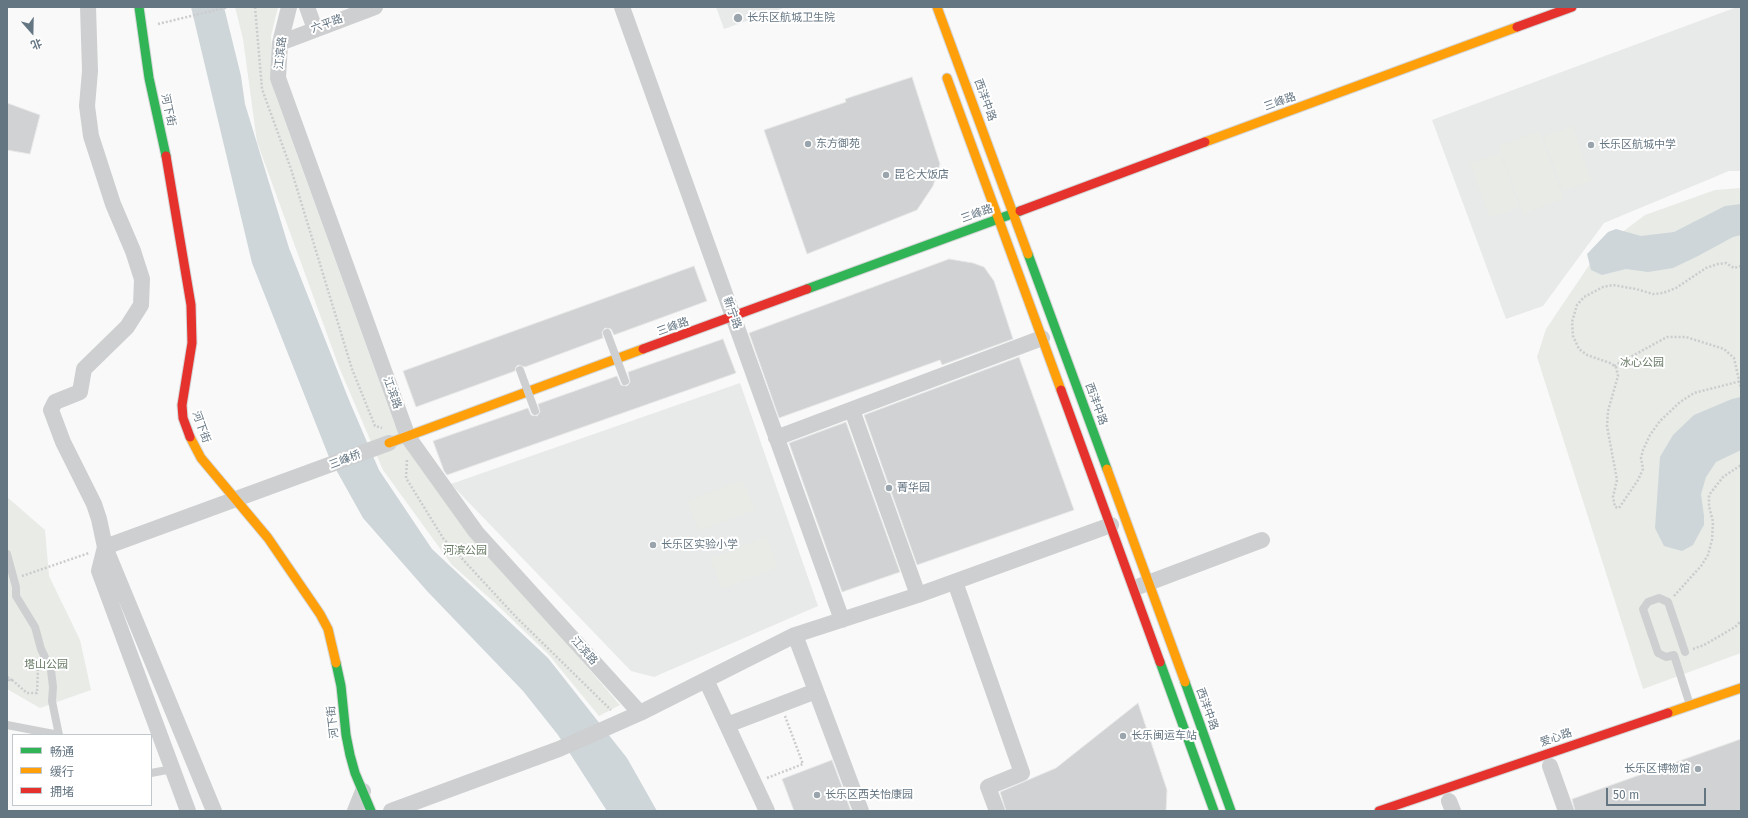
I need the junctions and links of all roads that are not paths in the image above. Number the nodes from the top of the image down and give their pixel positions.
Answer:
1 (88, 7) edge
2 (139, 7) edge
3 (289, 7) edge
4 (307, 7) edge
5 (375, 7) edge
6 (622, 7) edge
7 (937, 7) edge
8 (1572, 7) edge
9 (315, 29) junction
10 (280, 43) junction
11 (943, 67) dead end
12 (1013, 213) junction
13 (999, 219) junction
14 (734, 317) junction
15 (607, 333) dead end
16 (1042, 338) junction
17 (520, 370) dead end
18 (625, 381) dead end
19 (852, 410) junction
20 (535, 411) dead end
21 (408, 437) junction
22 (776, 438) junction
23 (390, 443) joint
24 (235, 500) junction
25 (1111, 525) junction
26 (1262, 540) dead end
27 (105, 547) junction
28 (7, 554) edge
29 (955, 582) junction
30 (1142, 585) junction
31 (918, 595) junction
32 (842, 620) junction
33 (795, 635) junction
34 (1685, 652) road end
35 (706, 680) junction
36 (1741, 688) edge
37 (816, 691) junction
38 (1690, 706) junction
39 (640, 713) junction
40 (7, 725) edge
41 (727, 725) junction
42 (54, 734) edge
43 (59, 734) edge
44 (1550, 766) dead end
45 (152, 773) edge
46 (176, 777) junction
47 (363, 791) junction
48 (188, 811) edge
49 (214, 811) edge
50 (355, 811) edge
51 (371, 811) edge
52 (391, 811) edge
53 (767, 811) edge
54 (861, 811) edge
55 (997, 811) edge
56 (1214, 811) edge
57 (1231, 811) edge
58 (1379, 811) edge
59 (1566, 811) edge

1 - 27 street
2 - 24 street, 河下街
3 - 10 street, 江滨路
4 - 9 street
5 - 9 street, 六平路
6 - 14 street, 新宁路
7 - 12 street, 西洋中路
8 - 12 street, 三峰路
9 - 10 street, 六平路
10 - 21 street, 江滨路
11 - 13 street, 西洋中路
12 - 13 street, 三峰路
12 - 30 street, 西洋中路
13 - 14 street, 三峰路
13 - 16 street, 西洋中路
14 - 21 street, 三峰路
14 - 22 street, 新宁路
15 - 18 lane, bridge
16 - 19 street
16 - 25 street, 西洋中路
17 - 20 lane, bridge
19 - 22 street
19 - 31 street
21 - 23 street, 三峰路
21 - 39 street, 江滨路
22 - 32 street, 新宁路
23 - 24 street, 三峰桥
24 - 27 street, 三峰桥
24 - 47 street, 河下街
25 - 29 street
25 - 30 street, 西洋中路
26 - 30 street
27 - 46 street
27 - 49 street
28 - 43 lane
29 - 31 street
29 - 55 street
30 - 56 street, 西洋中路
30 - 57 street, 西洋中路
31 - 32 street
32 - 33 street
33 - 35 street
33 - 37 street
34 - 38 lane
35 - 39 street
35 - 41 street
36 - 38 street, 爱心路
37 - 41 street
37 - 54 street
38 - 58 street, 爱心路
39 - 52 street
40 - 42 lane
41 - 53 street
44 - 59 street
45 - 46 lane
46 - 48 street
47 - 50 street
47 - 51 street, 河下街

